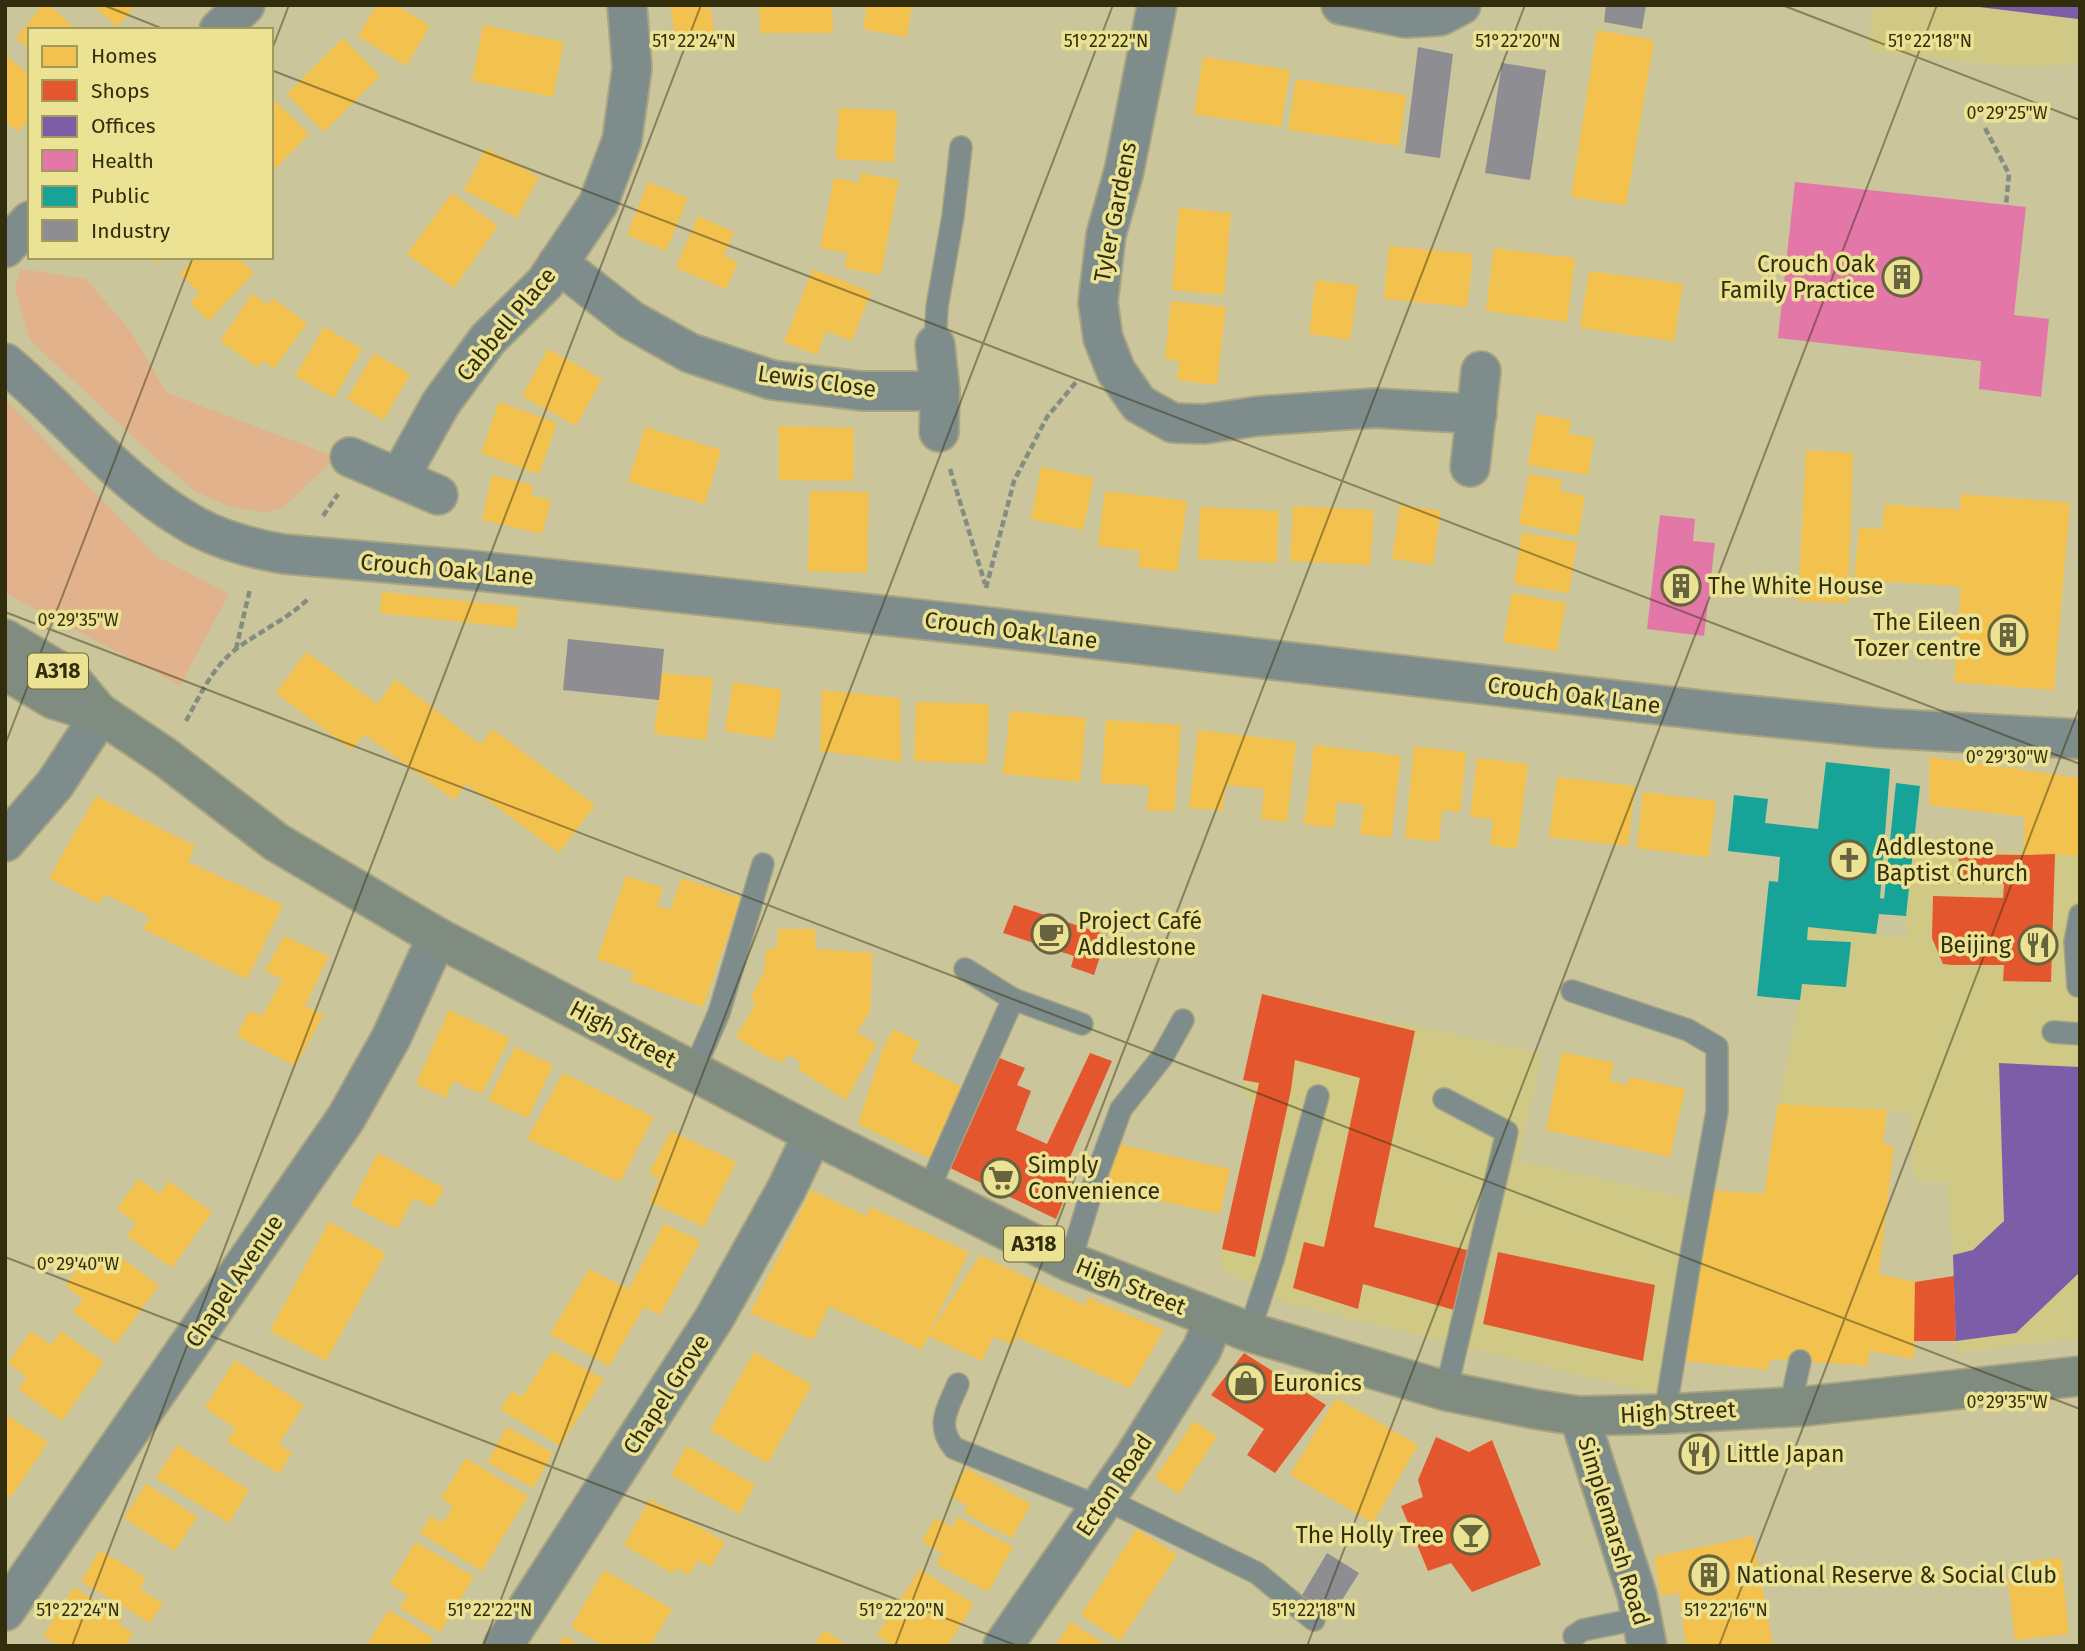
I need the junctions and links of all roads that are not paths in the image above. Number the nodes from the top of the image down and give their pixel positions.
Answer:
1 (245, 5) edge
2 (627, 5) edge
3 (1157, 5) edge
4 (1341, 5) edge
5 (1461, 5) edge
6 (221, 28) edge
7 (961, 147) dead end
8 (28, 223) edge
9 (5, 248) edge
10 (558, 263) junction
11 (935, 345) joint
12 (5, 363) edge
13 (1481, 371) dead end
14 (940, 391) junction
15 (1477, 414) junction
16 (939, 432) road end
17 (355, 459) road end
18 (1470, 467) dead end
19 (398, 478) junction
20 (438, 495) dead end
21 (5, 639) edge
22 (5, 670) edge
23 (101, 714) junction
24 (2080, 739) edge
25 (9, 831) edge
26 (763, 864) dead end
27 (2080, 915) edge
28 (437, 937) junction
29 (965, 969) dead end
30 (2080, 986) edge
31 (1572, 991) dead end
32 (1013, 999) junction
33 (1183, 1020) dead end
34 (1082, 1024) dead end
35 (2053, 1032) dead end
36 (2080, 1034) edge
37 (694, 1070) junction
38 (1318, 1096) dead end
39 (1444, 1099) dead end
40 (813, 1133) junction
41 (928, 1191) junction
42 (1070, 1262) junction
43 (1214, 1319) junction
44 (1249, 1332) junction
45 (1800, 1361) dead end
46 (2080, 1376) edge
47 (958, 1384) dead end
48 (1446, 1391) junction
49 (1790, 1407) junction
50 (1665, 1414) junction
51 (1578, 1416) junction
52 (1103, 1503) junction
53 (5, 1611) edge
54 (1314, 1620) dead end
55 (1645, 1632) edge
56 (1574, 1636) dead end
57 (503, 1646) edge
58 (1003, 1646) edge

1 - 6 street
2 - 10 street, Cabbell Place
3 - 15 street, Tyler Gardens
4 - 5 street
7 - 11 lane
8 - 9 street
10 - 14 street, Lewis Close
10 - 19 street, Cabbell Place
11 - 14 street
12 - 24 street, Crouch Oak Lane
13 - 15 street
14 - 16 street
15 - 18 street
17 - 19 street
19 - 20 street
21 - 23 main road, A318
22 - 23 main road, A318
23 - 25 street
23 - 28 main road, High Street / A318
26 - 37 lane
27 - 30 lane
28 - 37 main road, High Street / A318
28 - 53 street, Chapel Avenue
29 - 32 lane
31 - 50 lane
32 - 34 lane
32 - 41 lane
33 - 42 lane
35 - 36 lane
37 - 40 main road, High Street / A318
38 - 44 lane
39 - 48 lane
40 - 41 main road, High Street / A318
40 - 57 street, Chapel Grove
41 - 42 main road, High Street / A318
42 - 43 main road, High Street / A318
43 - 44 main road, High Street / A318
43 - 52 street, Ecton Road
44 - 48 main road, High Street / A318
45 - 49 lane
46 - 49 main road, High Street / A318
47 - 52 lane
48 - 51 main road, High Street / A318
49 - 50 main road, High Street / A318
50 - 51 main road, High Street / A318
51 - 55 street, Simplemarsh Road
52 - 54 lane
52 - 58 street, Ecton Road
55 - 56 lane

